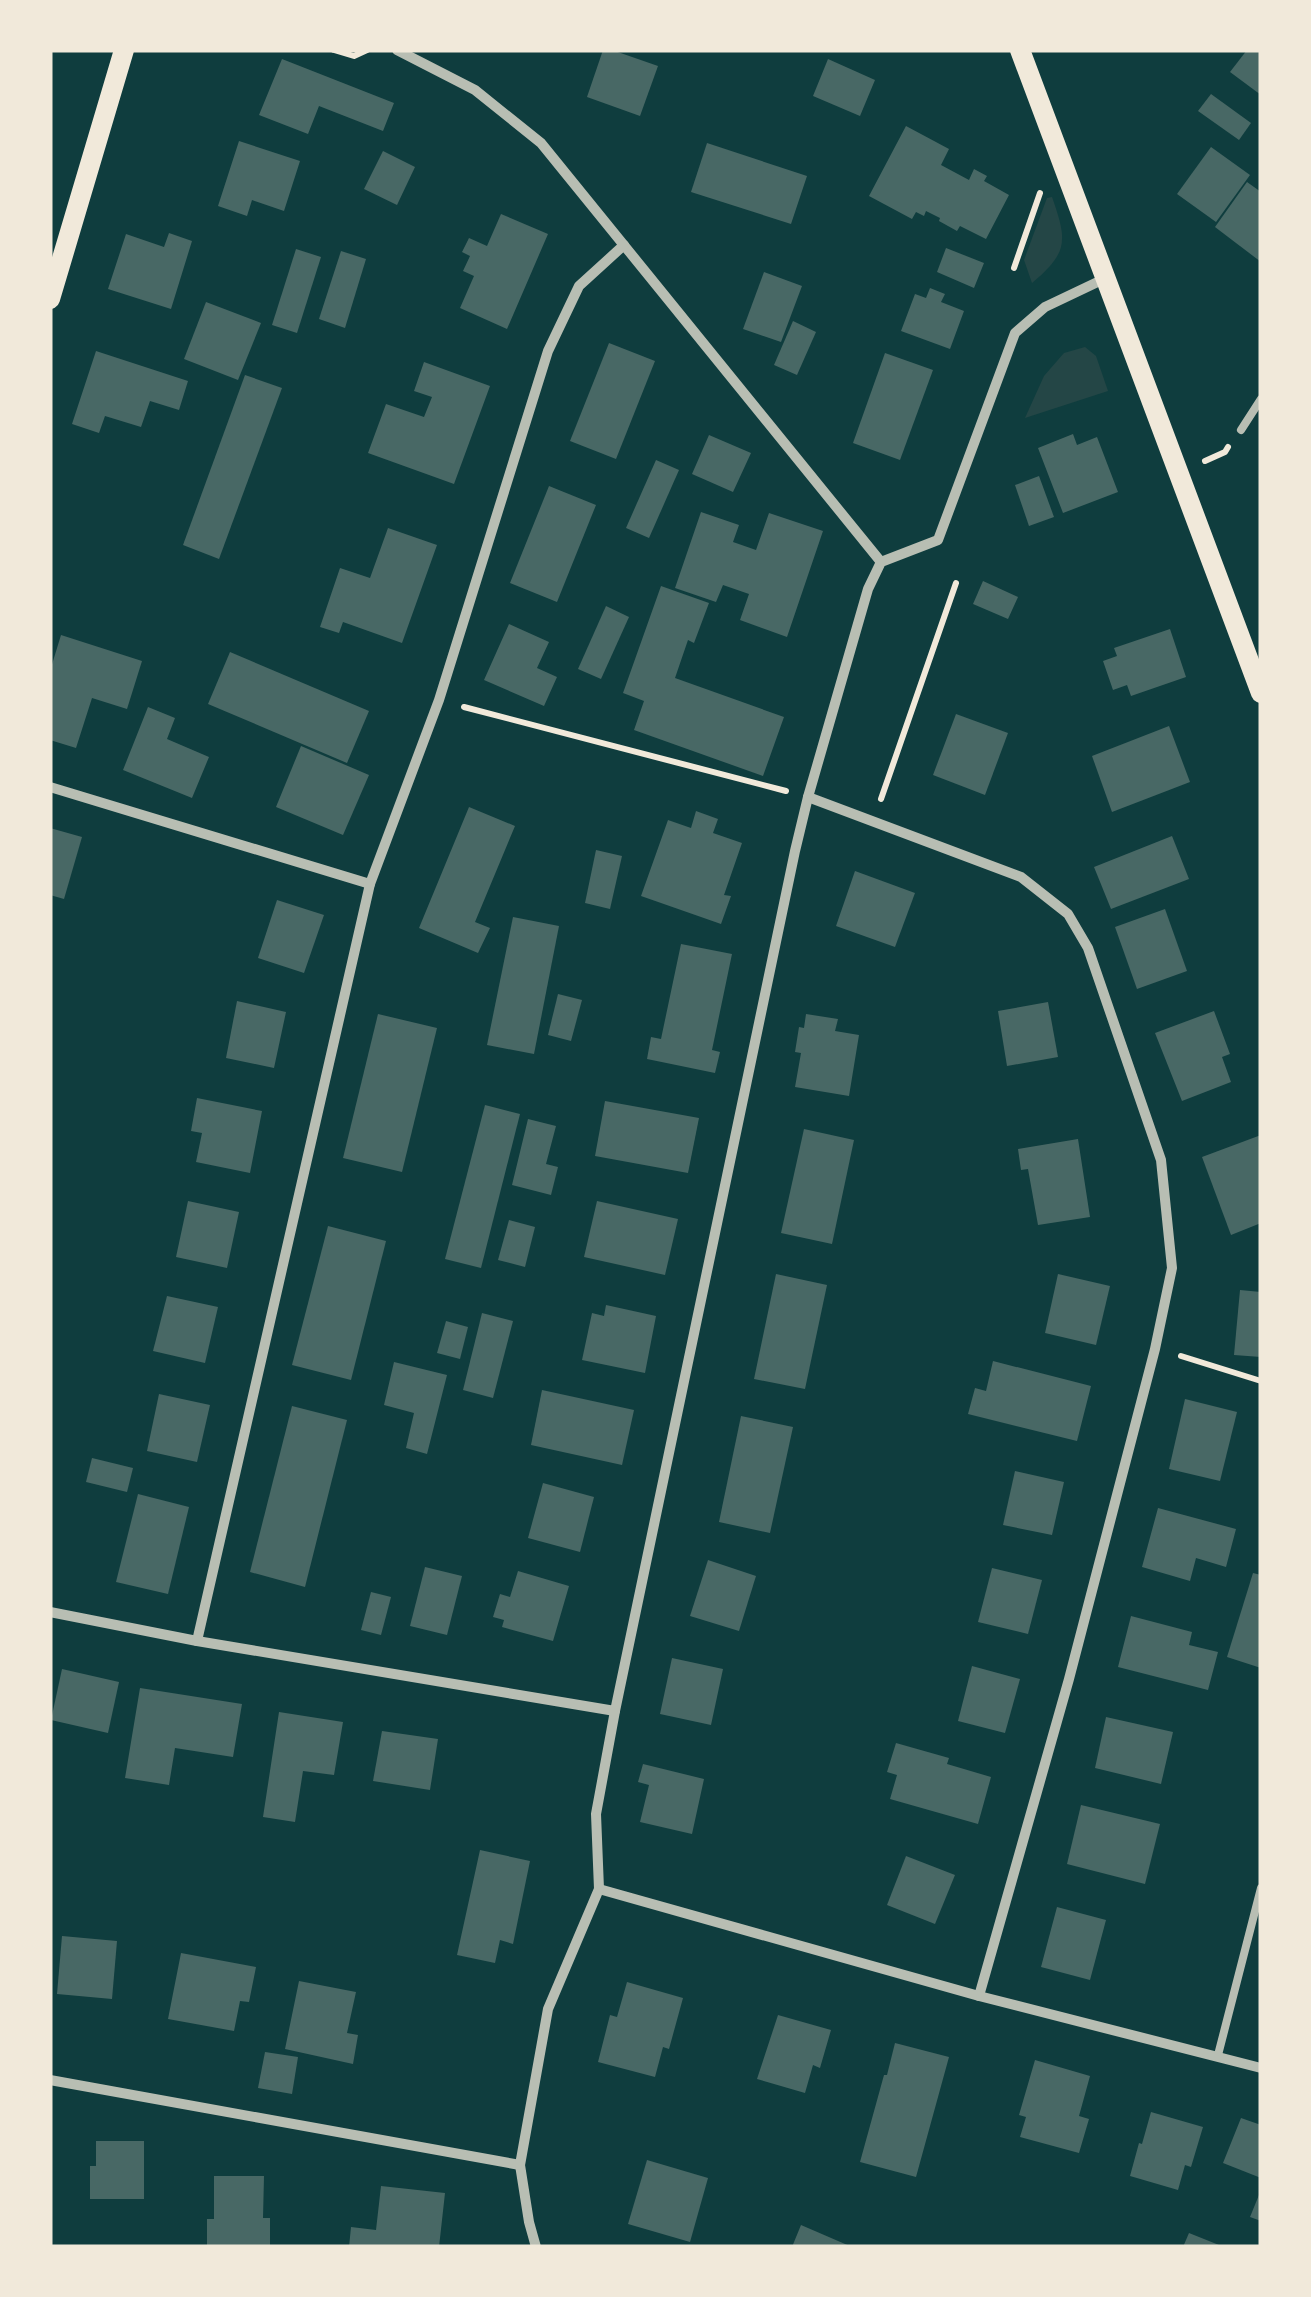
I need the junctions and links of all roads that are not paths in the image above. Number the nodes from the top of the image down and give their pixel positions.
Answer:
1 (124, 50) edge
2 (396, 50) edge
3 (1020, 50) edge
4 (624, 244) junction
5 (1107, 278) junction
6 (50, 298) edge
7 (1261, 399) edge
8 (1241, 430) dead end
9 (880, 562) junction
10 (1261, 693) edge
11 (50, 787) edge
12 (808, 797) junction
13 (370, 884) junction
14 (50, 1612) edge
15 (197, 1641) junction
16 (615, 1711) junction
17 (1261, 1888) edge
18 (599, 1889) junction
19 (979, 1996) junction
20 (1218, 2056) junction
21 (1261, 2068) edge
22 (50, 2080) edge
23 (520, 2165) junction
24 (536, 2247) edge

1 - 6 main road
2 - 4 street
3 - 5 main road
4 - 9 street
4 - 13 street
5 - 9 street
5 - 10 main road
7 - 8 lane
9 - 12 street
11 - 13 street
12 - 16 street
12 - 19 street
13 - 15 street
14 - 15 street
15 - 16 street
16 - 18 street
17 - 20 lane
18 - 19 street
18 - 23 street
19 - 20 street
20 - 21 street
22 - 23 street
23 - 24 street

